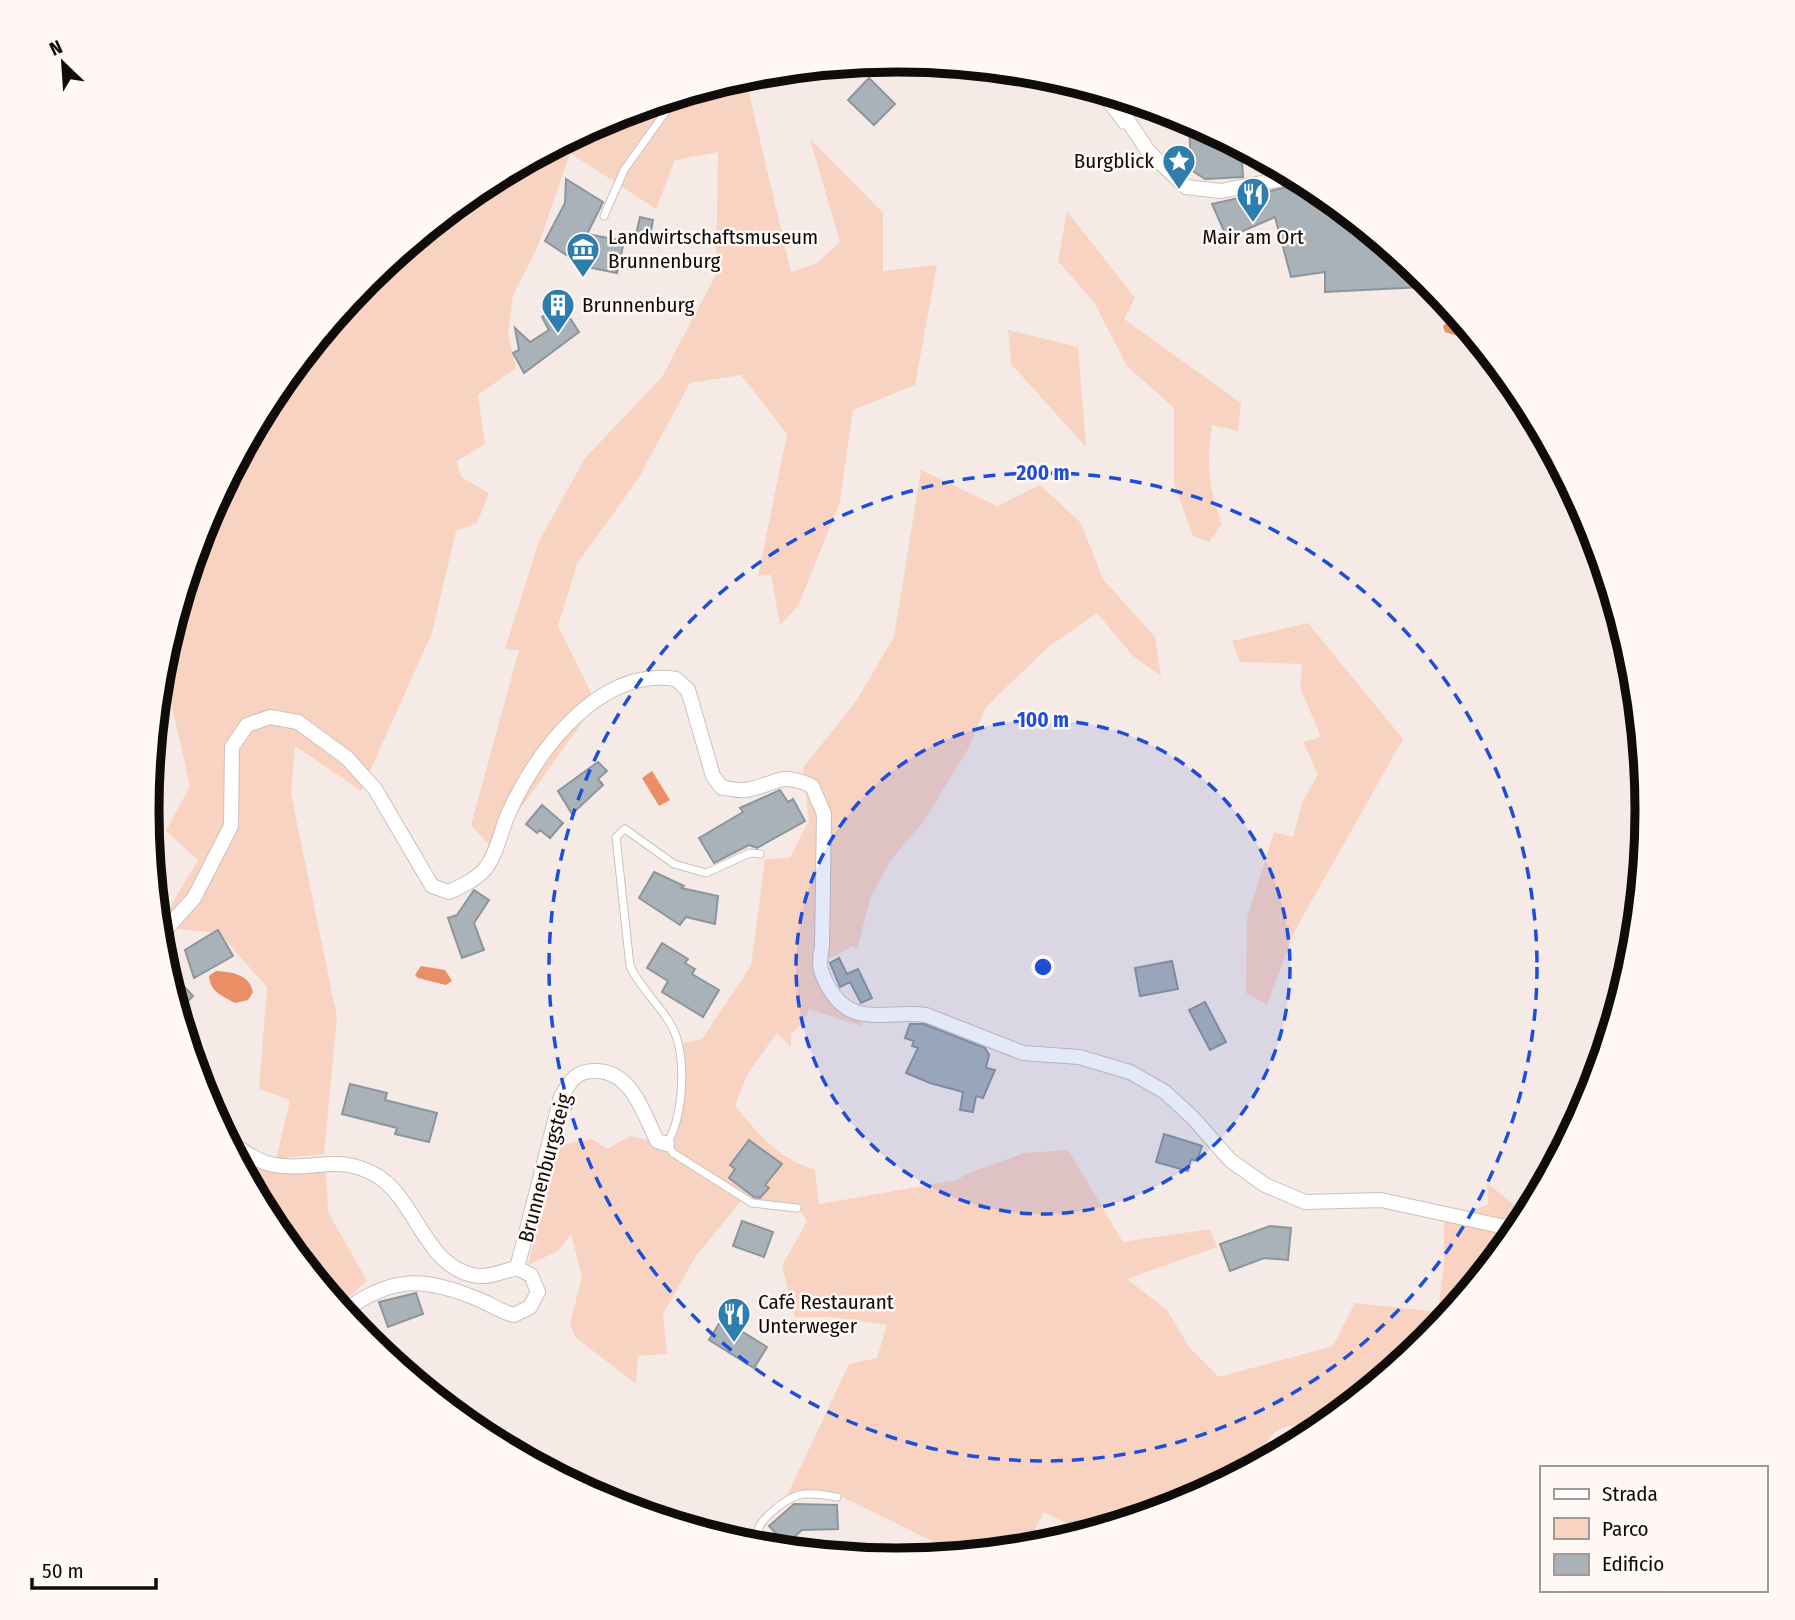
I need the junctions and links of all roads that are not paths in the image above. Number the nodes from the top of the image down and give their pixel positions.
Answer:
1 (1105, 102) edge
2 (1118, 106) edge
3 (668, 109) edge
4 (1144, 145) junction
5 (1281, 179) edge
6 (604, 216) dead end
7 (760, 853) dead end
8 (169, 926) edge
9 (670, 1148) junction
10 (242, 1150) edge
11 (797, 1208) dead end
12 (1506, 1227) edge
13 (517, 1268) junction
14 (351, 1306) edge
15 (837, 1497) dead end
16 (757, 1535) edge

1 - 4 lane
2 - 4 street
3 - 6 lane
4 - 5 street
7 - 9 lane
8 - 12 street
9 - 11 lane
9 - 13 street, Brunnenburgsteig
10 - 13 street
13 - 14 street
15 - 16 lane

